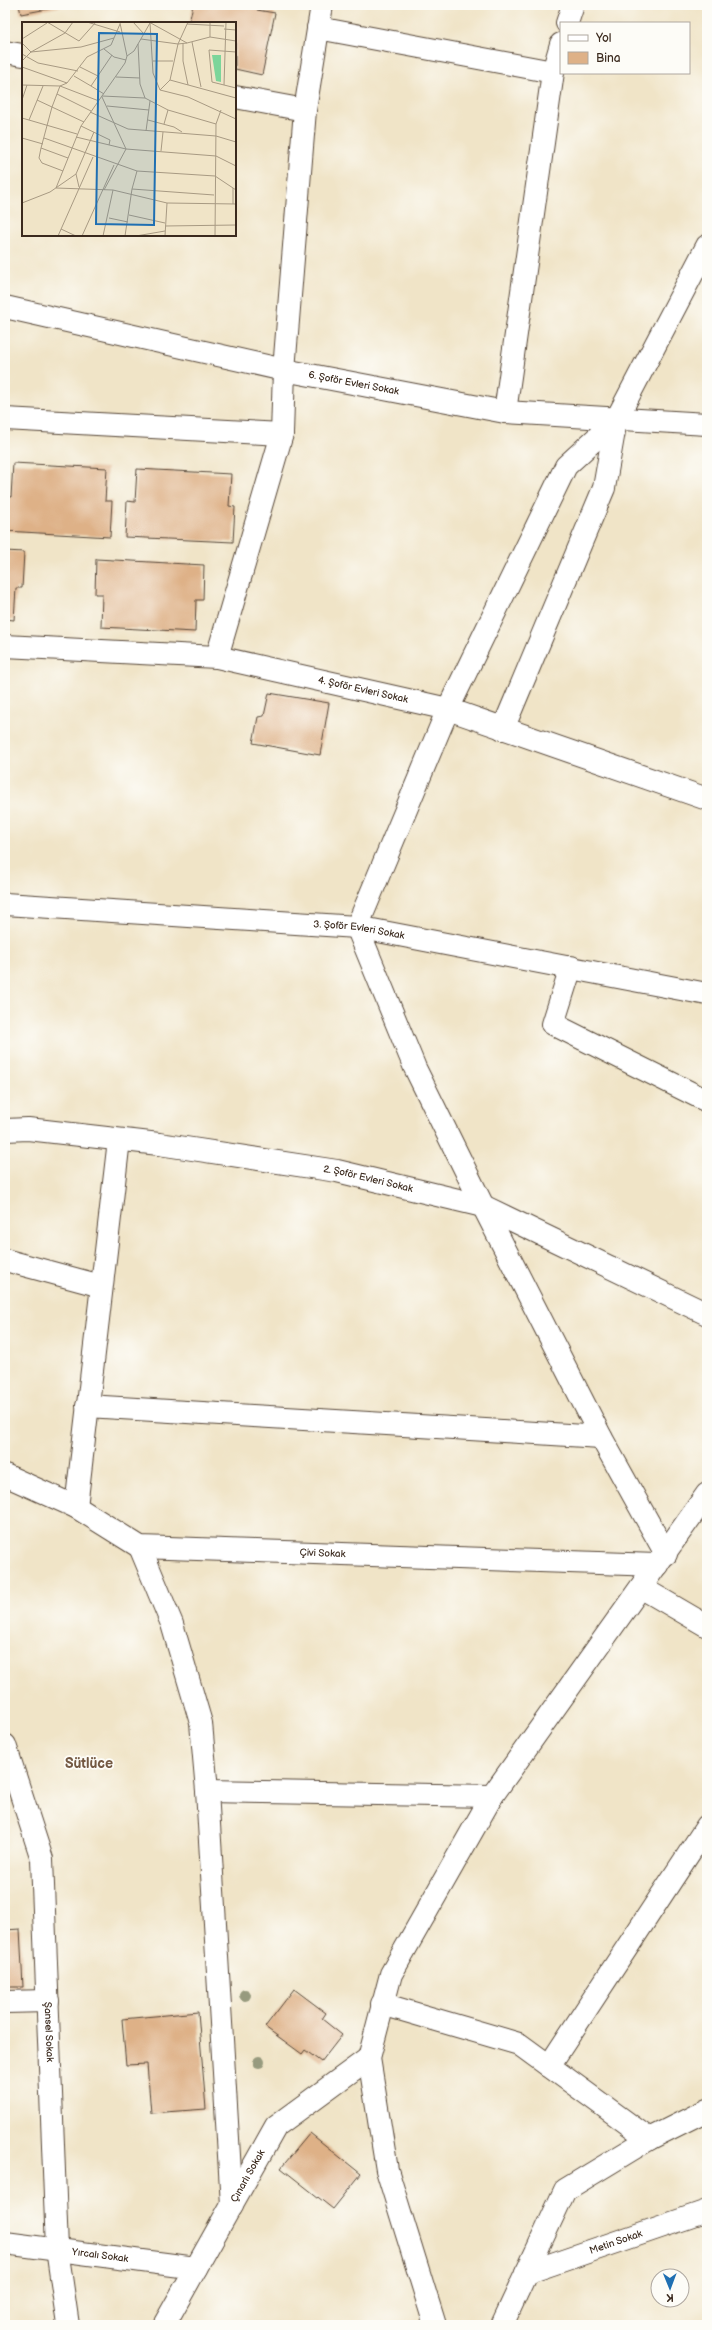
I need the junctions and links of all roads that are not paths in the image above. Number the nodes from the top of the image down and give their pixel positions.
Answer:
1 (322, 5) edge
2 (573, 5) edge
3 (567, 22) edge
4 (318, 28) junction
5 (560, 48) edge
6 (5, 52) edge
7 (22, 55) edge
8 (553, 72) junction
9 (236, 97) edge
10 (305, 110) junction
11 (707, 246) edge
12 (5, 307) edge
13 (284, 370) junction
14 (505, 412) junction
15 (5, 419) edge
16 (616, 420) junction
17 (707, 424) edge
18 (282, 434) junction
19 (5, 646) edge
20 (217, 657) junction
21 (448, 709) junction
22 (503, 729) junction
23 (707, 799) edge
24 (5, 904) edge
25 (357, 927) junction
26 (571, 968) junction
27 (707, 994) edge
28 (707, 1100) edge
29 (5, 1130) edge
30 (119, 1140) junction
31 (483, 1206) junction
32 (5, 1260) edge
33 (101, 1286) junction
34 (707, 1314) edge
35 (87, 1406) junction
36 (601, 1437) junction
37 (5, 1475) edge
38 (705, 1502) edge
39 (76, 1507) junction
40 (140, 1547) junction
41 (661, 1560) junction
42 (642, 1588) junction
43 (707, 1626) edge
44 (5, 1745) edge
45 (207, 1791) junction
46 (492, 1796) junction
47 (707, 1826) edge
48 (48, 2001) junction
49 (5, 2002) edge
50 (382, 2004) junction
51 (369, 2058) junction
52 (549, 2066) junction
53 (707, 2110) edge
54 (649, 2139) junction
55 (232, 2205) junction
56 (707, 2211) edge
57 (5, 2243) edge
58 (57, 2249) junction
59 (196, 2268) junction
60 (526, 2274) junction
61 (68, 2325) edge
62 (164, 2325) edge
63 (435, 2325) edge
64 (502, 2325) edge

1 - 4 street
2 - 3 street
4 - 8 street
4 - 10 street
5 - 8 street
6 - 7 street
8 - 14 street
9 - 10 street
10 - 13 street
11 - 16 street
12 - 13 street, 6. Şoför Evleri Sokak
13 - 14 street, 6. Şoför Evleri Sokak
13 - 18 street
14 - 16 street, 6. Şoför Evleri Sokak
15 - 18 street
16 - 17 street, 6. Şoför Evleri Sokak
16 - 21 street
16 - 22 street
18 - 20 street
19 - 20 street, 4. Şoför Evleri Sokak
20 - 21 street, 4. Şoför Evleri Sokak
21 - 22 street, 4. Şoför Evleri Sokak
21 - 25 street
22 - 23 street, 4. Şoför Evleri Sokak
24 - 25 street, 3. Şoför Evleri Sokak
25 - 26 street, 3. Şoför Evleri Sokak
25 - 31 street
26 - 27 street, 3. Şoför Evleri Sokak
26 - 28 street
29 - 30 street, 2. Şoför Evleri Sokak
30 - 31 street, 2. Şoför Evleri Sokak
30 - 33 street
31 - 34 street, 2. Şoför Evleri Sokak
31 - 36 street
32 - 33 street
33 - 35 street
35 - 36 street
35 - 39 street
36 - 41 street
37 - 39 street
38 - 41 street
39 - 40 street
40 - 41 street, Çivi Sokak
40 - 45 street
41 - 42 street
42 - 43 street
42 - 46 street
44 - 48 street, Şansel Sokak
45 - 46 street
45 - 55 street
46 - 50 street
47 - 52 street
48 - 49 street
48 - 58 street, Şansel Sokak
50 - 51 street
50 - 52 street
51 - 55 street, Çınarlı Sokak
51 - 63 street
52 - 54 street
53 - 54 street
54 - 60 street
55 - 59 street, Çınarlı Sokak
56 - 60 street, Metin Sokak
57 - 58 street, Yırcalı Sokak
58 - 59 street, Yırcalı Sokak
58 - 61 street, Şansel Sokak
59 - 62 street, Çınarlı Sokak
60 - 64 street

